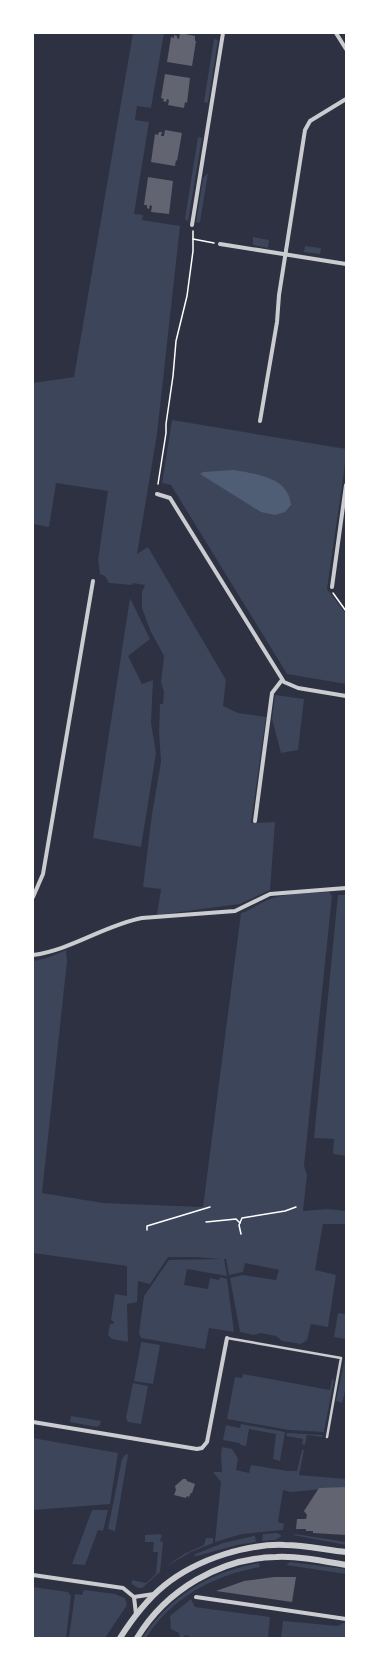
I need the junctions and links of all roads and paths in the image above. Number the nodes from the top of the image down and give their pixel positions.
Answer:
1 (223, 33) edge
2 (336, 33) edge
3 (346, 49) edge
4 (346, 99) edge
5 (192, 225) joint
6 (193, 239) junction
7 (220, 244) joint
8 (285, 255) junction
9 (346, 264) edge
10 (260, 421) dead end
11 (158, 484) dead end
12 (346, 485) edge
13 (156, 494) dead end
14 (93, 581) dead end
15 (332, 587) joint
16 (346, 611) edge
17 (282, 680) junction
18 (346, 696) edge
19 (255, 821) dead end
20 (346, 888) edge
21 (33, 898) edge
22 (33, 955) edge
23 (210, 1207) dead end
24 (296, 1207) dead end
25 (206, 1222) dead end
26 (240, 1223) junction
27 (147, 1230) dead end
28 (241, 1234) dead end
29 (227, 1338) joint
30 (33, 1422) edge
31 (327, 1438) dead end
32 (346, 1552) edge
33 (346, 1564) edge
34 (33, 1575) edge
35 (155, 1593) junction
36 (134, 1597) junction
37 (196, 1597) dead end
38 (136, 1614) junction
39 (346, 1619) edge
40 (120, 1638) edge
41 (137, 1638) edge

1 - 5 street
2 - 3 street
4 - 8 street
5 - 6 path
6 - 7 path
6 - 11 path
7 - 8 street
8 - 9 street
8 - 10 street
12 - 15 street
13 - 17 street
14 - 21 street
15 - 16 path
17 - 18 street
17 - 19 street
20 - 22 street
23 - 27 path
24 - 26 path
25 - 26 path
26 - 28 path
29 - 30 street
29 - 31 lane
32 - 35 street
33 - 41 street
34 - 36 street
35 - 36 street
35 - 38 street
36 - 38 street
37 - 39 street
38 - 40 street

